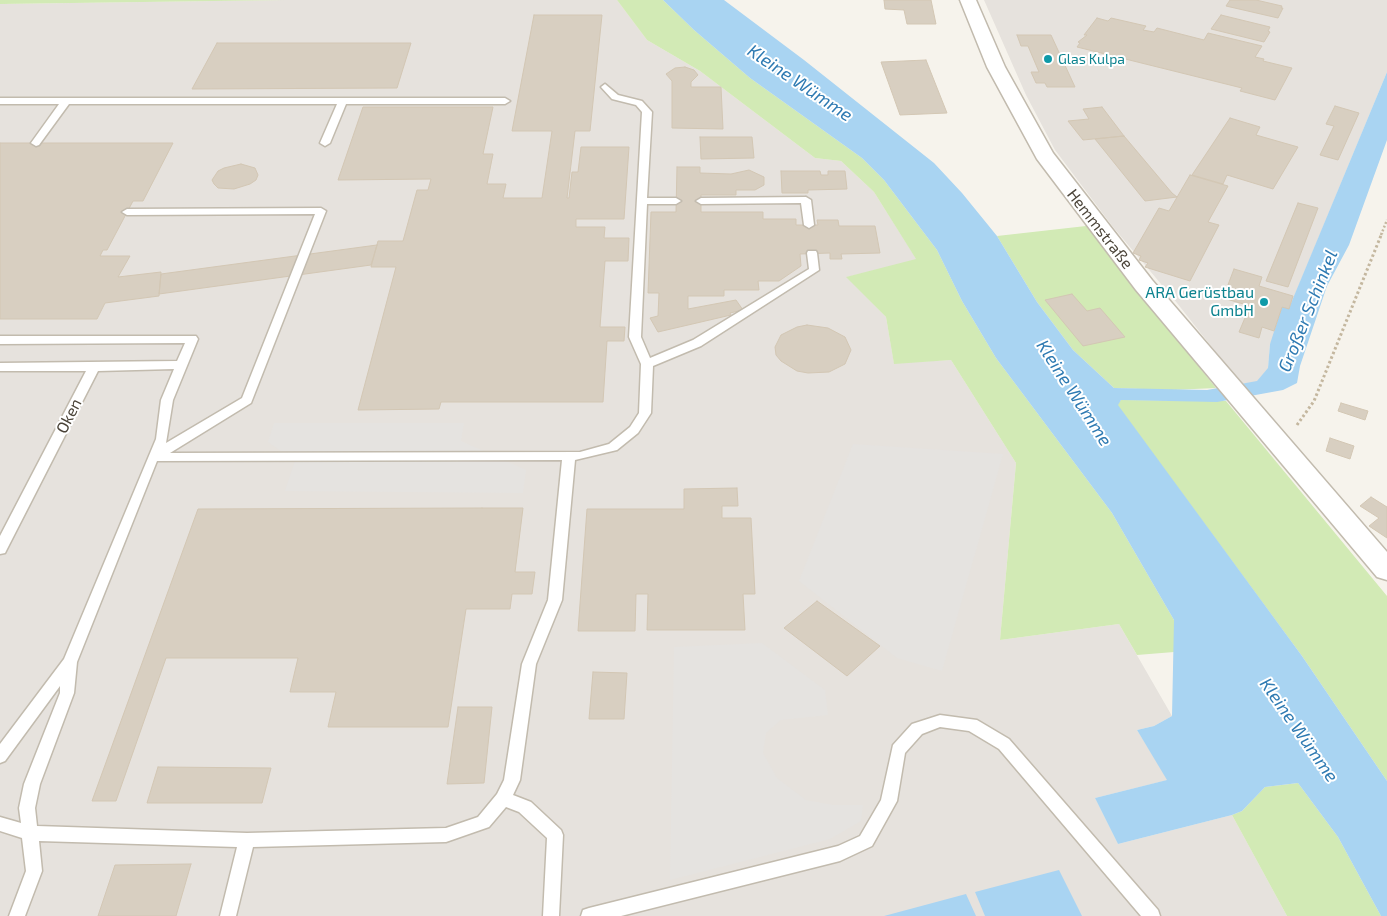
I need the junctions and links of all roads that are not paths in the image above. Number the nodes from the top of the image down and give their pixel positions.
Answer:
1 (968, 0) edge
2 (606, 87) dead end
3 (0, 101) edge
4 (66, 101) junction
5 (343, 101) junction
6 (505, 101) dead end
7 (36, 143) dead end
8 (325, 143) dead end
9 (642, 201) junction
10 (676, 201) dead end
11 (701, 201) dead end
12 (127, 212) dead end
13 (809, 225) dead end
14 (812, 253) dead end
15 (0, 340) edge
16 (647, 364) junction
17 (181, 365) junction
18 (0, 367) edge
19 (94, 367) junction
20 (569, 456) junction
21 (153, 457) junction
22 (0, 549) edge
23 (1387, 570) edge
24 (70, 662) junction
25 (0, 756) edge
26 (503, 799) junction
27 (0, 824) edge
28 (29, 833) junction
29 (246, 840) junction
30 (17, 916) edge
31 (228, 916) edge
32 (551, 916) edge
33 (588, 916) edge
34 (1152, 916) edge

1 - 23 street, Hemmstraße
2 - 9 lane
3 - 4 lane
4 - 5 lane
4 - 7 lane
5 - 6 lane
5 - 8 lane
9 - 10 lane
9 - 16 lane
11 - 13 lane
12 - 21 lane
14 - 16 lane
15 - 17 lane
16 - 20 lane
17 - 19 lane
17 - 21 lane
18 - 19 lane
19 - 22 lane, Oken
20 - 21 lane
20 - 26 lane
21 - 24 lane
24 - 25 lane
24 - 28 lane
26 - 29 lane
26 - 32 lane
27 - 28 lane
28 - 29 lane
28 - 30 lane
29 - 31 lane
33 - 34 lane

